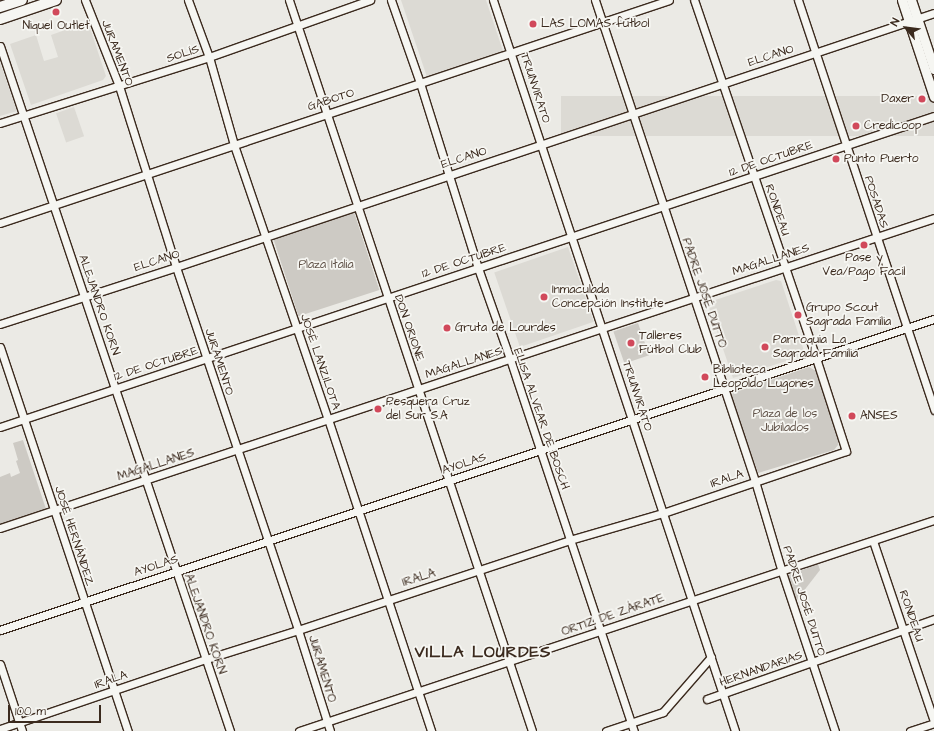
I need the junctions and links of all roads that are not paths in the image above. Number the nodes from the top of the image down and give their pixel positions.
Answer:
1 (22, 0) edge
2 (56, 0) edge
3 (85, 0) edge
4 (188, 0) edge
5 (289, 0) edge
6 (370, 0) edge
7 (391, 0) edge
8 (494, 0) edge
9 (595, 0) edge
10 (669, 0) edge
11 (694, 0) edge
12 (798, 0) edge
13 (902, 0) edge
14 (911, 0) edge
15 (0, 7) edge
16 (934, 13) edge
17 (0, 19) edge
18 (913, 20) junction
19 (602, 22) junction
20 (297, 24) junction
21 (0, 46) edge
22 (512, 52) junction
23 (815, 53) junction
24 (209, 57) junction
25 (934, 68) edge
26 (420, 83) junction
27 (724, 83) junction
28 (119, 86) junction
29 (934, 98) edge
30 (327, 113) junction
31 (632, 114) junction
32 (24, 116) junction
33 (934, 116) edge
34 (0, 123) edge
35 (541, 144) junction
36 (234, 145) junction
37 (846, 146) junction
38 (146, 174) junction
39 (449, 175) junction
40 (754, 177) junction
41 (54, 205) junction
42 (357, 205) junction
43 (663, 207) junction
44 (934, 218) edge
45 (0, 223) edge
46 (265, 236) junction
47 (572, 237) junction
48 (876, 237) junction
49 (176, 267) junction
50 (785, 267) junction
51 (478, 268) junction
52 (84, 296) junction
53 (387, 298) junction
54 (694, 298) junction
55 (934, 319) edge
56 (0, 324) edge
57 (297, 328) junction
58 (602, 328) junction
59 (907, 328) junction
60 (0, 347) edge
61 (206, 358) junction
62 (816, 358) junction
63 (510, 359) junction
64 (115, 389) junction
65 (418, 389) junction
66 (724, 389) junction
67 (934, 410) edge
68 (24, 419) junction
69 (328, 419) junction
70 (632, 419) junction
71 (0, 427) edge
72 (237, 449) junction
73 (540, 450) junction
74 (846, 451) joint
75 (146, 480) junction
76 (449, 481) junction
77 (755, 481) junction
78 (54, 510) junction
79 (358, 511) junction
80 (663, 513) junction
81 (934, 520) edge
82 (0, 528) edge
83 (570, 540) junction
84 (268, 541) junction
85 (873, 541) junction
86 (176, 571) junction
87 (479, 571) junction
88 (782, 572) junction
89 (387, 600) junction
90 (692, 600) junction
91 (85, 602) junction
92 (934, 619) edge
93 (904, 629) junction
94 (0, 630) edge
95 (298, 630) junction
96 (600, 631) junction
97 (711, 657) junction
98 (206, 659) junction
99 (509, 662) junction
100 (812, 663) junction
101 (0, 664) edge
102 (115, 691) junction
103 (418, 692) junction
104 (723, 693) junction
105 (707, 699) dead end
106 (327, 722) junction
107 (631, 722) junction
108 (934, 722) edge
109 (20, 723) junction
110 (0, 729) edge
111 (22, 731) edge
112 (128, 731) edge
113 (230, 731) edge
114 (299, 731) edge
115 (330, 731) edge
116 (431, 731) edge
117 (532, 731) edge
118 (606, 731) edge
119 (634, 731) edge
120 (735, 731) edge
121 (835, 731) edge
122 (910, 731) edge

1 - 15 main road
2 - 17 main road
3 - 28 street, JURAMENTO
4 - 24 street, JOSÉ LANZILOTA
5 - 20 street, DON ORIONE
6 - 20 street, SOLÍS
7 - 26 street, ELISA ALVEAR DE BOSCH
8 - 22 street, TRIUNVIRATO
9 - 19 street, PADRE JOSÉ DUTTO
10 - 19 street, GABOTO
11 - 27 street, RONDEAU
12 - 23 street, POSADAS
13 - 18 main road
14 - 18 main road
16 - 18 street, ELCANO
18 - 23 street, ELCANO
18 - 25 main road
18 - 29 main road
19 - 22 street, GABOTO
19 - 31 street, PADRE JOSÉ DUTTO
20 - 24 street, SOLÍS
20 - 30 street, DON ORIONE
21 - 32 street, ALEJANDRO KORN
22 - 26 street, GABOTO
22 - 35 street, TRIUNVIRATO
23 - 27 street, ELCANO
23 - 37 street, POSADAS
24 - 28 street, SOLÍS
24 - 36 street, JOSÉ LANZILOTA
26 - 30 street, GABOTO
26 - 39 street, ELISA ALVEAR DE BOSCH
27 - 31 street, ELCANO
27 - 40 street, RONDEAU
28 - 32 street, SOLÍS
28 - 38 street, JURAMENTO
30 - 36 street, GABOTO
30 - 42 street, DON ORIONE
31 - 35 street, ELCANO
31 - 43 street, PADRE JOSÉ DUTTO
32 - 34 street, SOLÍS
32 - 41 street, ALEJANDRO KORN
33 - 37 street, 12 DE OCTUBRE
35 - 39 street, ELCANO
35 - 47 street, TRIUNVIRATO
36 - 38 street, GABOTO
36 - 46 street, JOSÉ LANZILOTA
37 - 40 street, 12 DE OCTUBRE
37 - 48 street, POSADAS
38 - 41 street, GABOTO
38 - 49 street, JURAMENTO
39 - 42 street, ELCANO
39 - 51 street, ELISA ALVEAR DE BOSCH
40 - 43 street, 12 DE OCTUBRE
40 - 50 street, RONDEAU
41 - 45 street, GABOTO
41 - 52 street, ALEJANDRO KORN
42 - 46 street, ELCANO
42 - 53 street, DON ORIONE
43 - 47 street, 12 DE OCTUBRE
43 - 54 street, PADRE JOSÉ DUTTO
44 - 48 street, MAGALLANES
46 - 49 street, ELCANO
46 - 57 street, JOSÉ LANZILOTA
47 - 51 street, 12 DE OCTUBRE
47 - 58 street, TRIUNVIRATO
48 - 50 street, MAGALLANES
48 - 59 street, POSADAS
49 - 52 street, ELCANO
49 - 61 street, JURAMENTO
50 - 54 street, MAGALLANES
50 - 62 street, RONDEAU
51 - 53 street, 12 DE OCTUBRE
51 - 63 street, ELISA ALVEAR DE BOSCH
52 - 56 street, ELCANO
52 - 64 street, ALEJANDRO KORN
53 - 57 street, 12 DE OCTUBRE
53 - 65 street, DON ORIONE
54 - 58 street, MAGALLANES
54 - 66 street, PADRE JOSÉ DUTTO
55 - 59 street, AYOLAS
57 - 61 street, 12 DE OCTUBRE
57 - 69 street, JOSÉ LANZILOTA
58 - 63 street, MAGALLANES
58 - 70 street, TRIUNVIRATO
59 - 62 street, AYOLAS
59 - 67 street, POSADAS
60 - 68 street, JOSÉ HERNÁNDEZ
61 - 64 street, 12 DE OCTUBRE
61 - 72 street, JURAMENTO
62 - 66 street, AYOLAS
62 - 74 street, RONDEAU
63 - 65 street, MAGALLANES
63 - 73 street, ELISA ALVEAR DE BOSCH
64 - 68 street, 12 DE OCTUBRE
64 - 75 street, ALEJANDRO KORN
65 - 69 street, MAGALLANES
65 - 76 street, DON ORIONE
66 - 70 street, AYOLAS
66 - 77 street, PADRE JOSÉ DUTTO
68 - 71 street, 12 DE OCTUBRE
68 - 78 street, JOSÉ HERNÁNDEZ
69 - 72 street, MAGALLANES
69 - 79 street, JOSÉ LANZILOTA
70 - 73 street, AYOLAS
70 - 80 street, TRIUNVIRATO
72 - 75 street, MAGALLANES
72 - 84 street, JURAMENTO
73 - 76 street, AYOLAS
73 - 83 street, ELISA ALVEAR DE BOSCH
74 - 77 street, IRALA
75 - 78 street, MAGALLANES
75 - 86 street, ALEJANDRO KORN
76 - 79 street, AYOLAS
76 - 87 street, DON ORIONE
77 - 80 street, IRALA
77 - 88 street, PADRE JOSÉ DUTTO
78 - 82 street, MAGALLANES
78 - 91 street, JOSÉ HERNÁNDEZ
79 - 84 street, AYOLAS
79 - 89 street, JOSÉ LANZILOTA
80 - 83 street, IRALA
80 - 90 street, TRIUNVIRATO
81 - 85 street, ORTIZ DE ZÁRATE
83 - 87 street, IRALA
83 - 96 street, ELISA ALVEAR DE BOSCH
84 - 86 street, AYOLAS
84 - 95 street, JURAMENTO
85 - 88 street, ORTIZ DE ZÁRATE
85 - 93 street, RONDEAU
86 - 91 street, AYOLAS
86 - 98 street, ALEJANDRO KORN
87 - 89 street, IRALA
87 - 99 street, DON ORIONE
88 - 90 street, ORTIZ DE ZÁRATE
88 - 100 street, PADRE JOSÉ DUTTO
89 - 95 street, IRALA
89 - 103 street, JOSÉ LANZILOTA
90 - 96 street, ORTIZ DE ZÁRATE
90 - 97 street, TRIUNVIRATO
91 - 94 street, AYOLAS
91 - 102 street, JOSÉ HERNÁNDEZ
92 - 93 street, HERNANDARIAS
93 - 100 street, HERNANDARIAS
93 - 108 street, RONDEAU
95 - 98 street, IRALA
95 - 106 street, JURAMENTO
96 - 99 street, ORTIZ DE ZÁRATE
96 - 107 street, ELISA ALVEAR DE BOSCH
97 - 104 street, TRIUNVIRATO
97 - 107 street, HERNANDARIAS
98 - 102 street, IRALA
98 - 113 street, ALEJANDRO KORN
99 - 103 street, ORTIZ DE ZÁRATE
99 - 117 street, DON ORIONE
100 - 104 street, HERNANDARIAS
100 - 121 street, PADRE JOSÉ DUTTO
101 - 109 street
102 - 109 street, IRALA
102 - 112 street, JOSÉ HERNÁNDEZ
103 - 106 street, ORTIZ DE ZÁRATE
103 - 116 street, JOSÉ LANZILOTA
104 - 105 street, HERNANDARIAS
104 - 120 street, TRIUNVIRATO
106 - 114 street, ORTIZ DE ZÁRATE
106 - 115 street, JURAMENTO
107 - 118 street, HERNANDARIAS
107 - 119 street, ELISA ALVEAR DE BOSCH
108 - 122 street
109 - 110 street, IRALA
109 - 111 street

